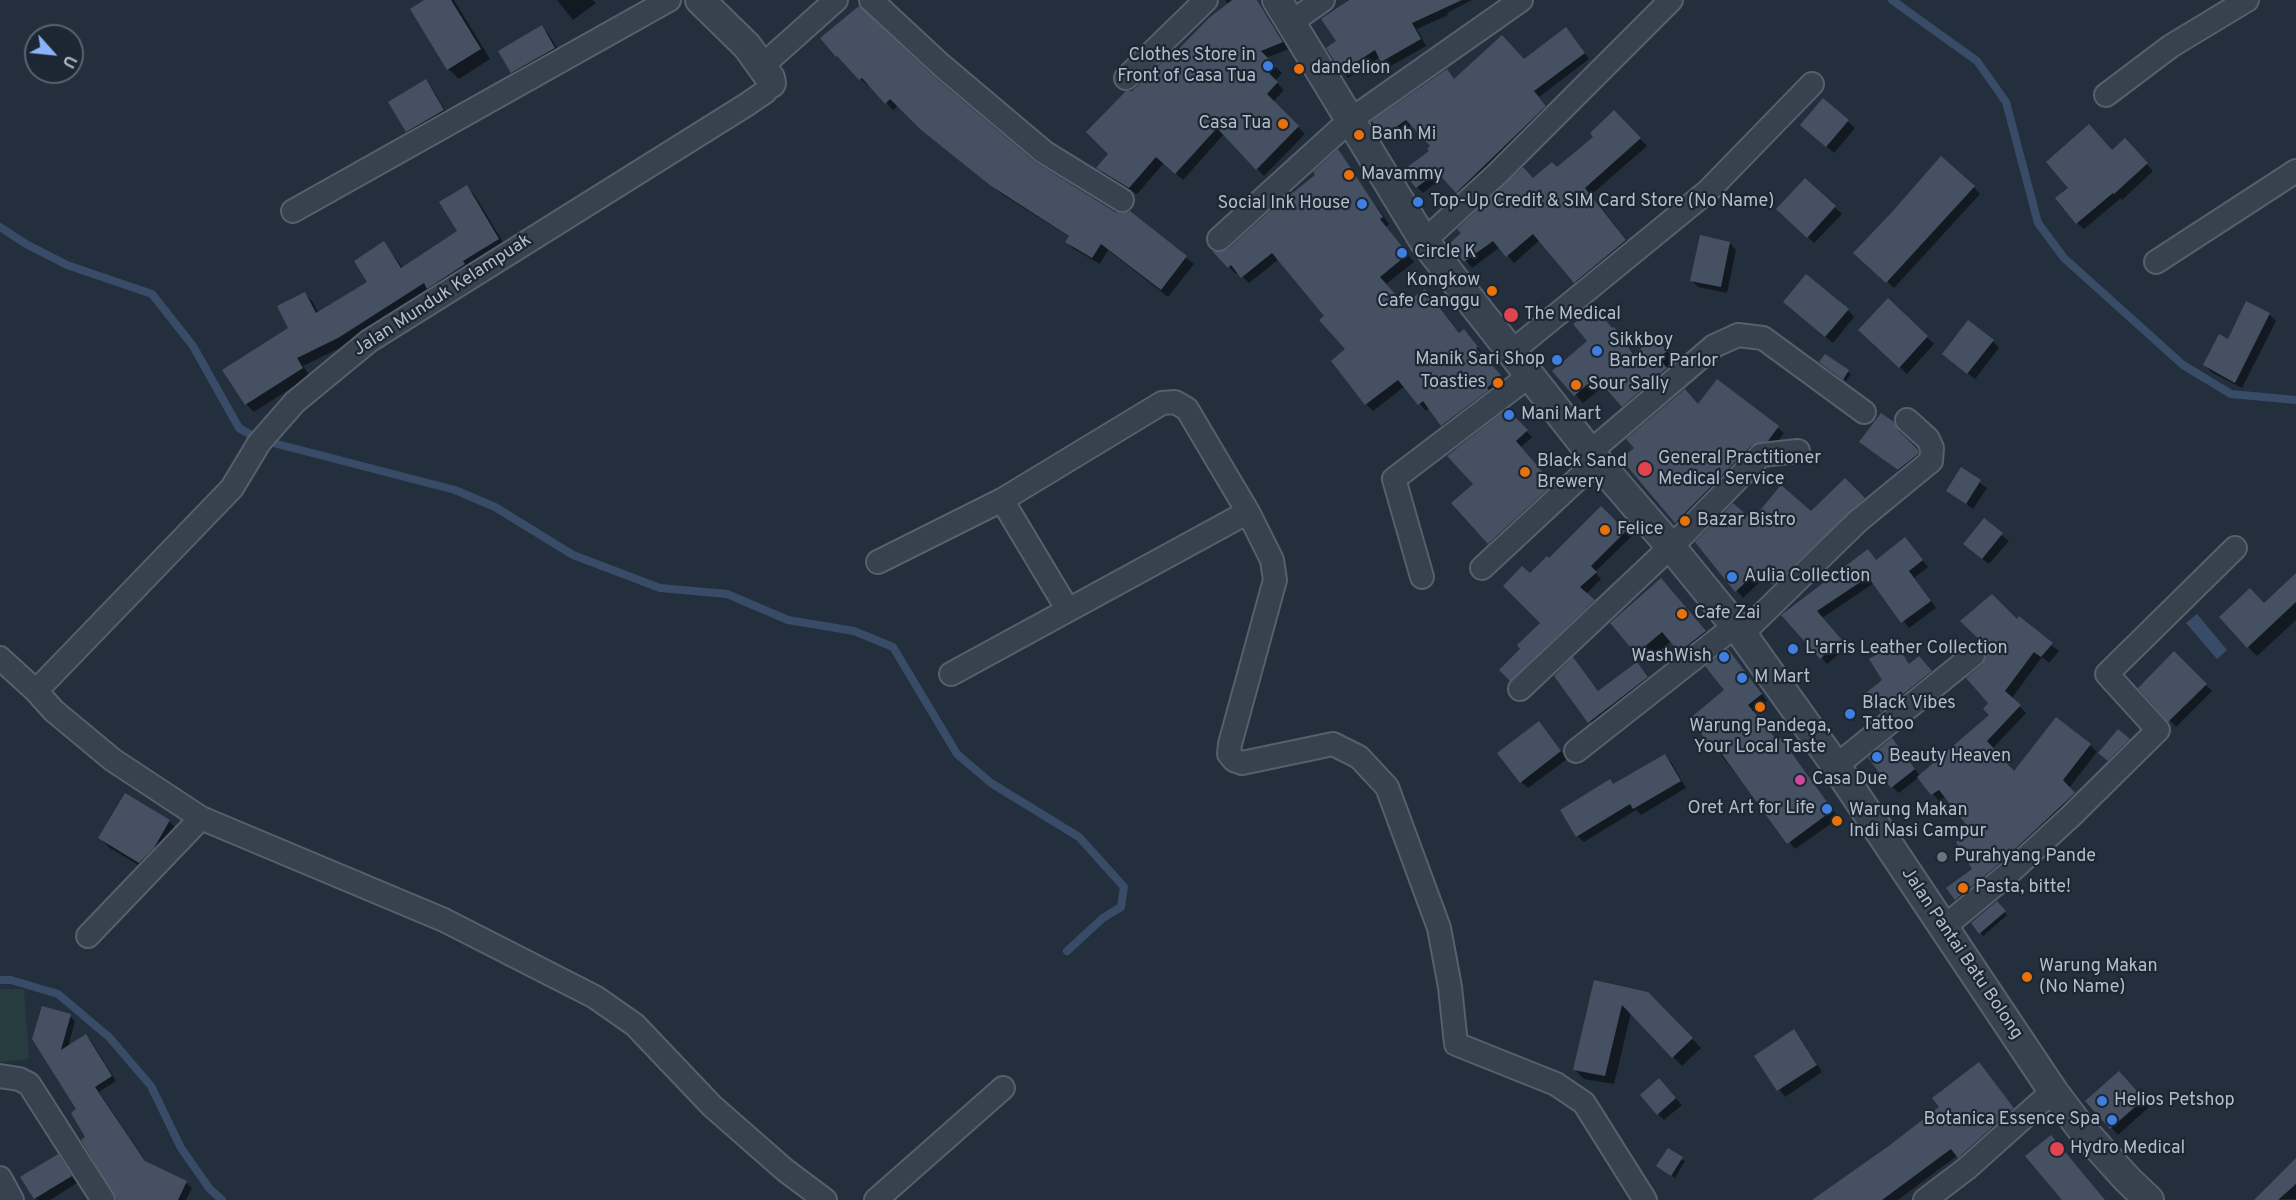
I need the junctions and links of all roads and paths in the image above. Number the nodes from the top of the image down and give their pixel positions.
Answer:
1 (669, 0) edge
2 (700, 0) edge
3 (836, 0) edge
4 (871, 0) edge
5 (1206, 0) edge
6 (1323, 0) edge
7 (1521, 0) edge
8 (1671, 0) edge
9 (2247, 0) edge
10 (1283, 11) edge
11 (766, 75) junction
12 (1126, 78) dead end
13 (1812, 84) dead end
14 (2106, 95) dead end
15 (1349, 121) junction
16 (2296, 171) edge
17 (1122, 200) dead end
18 (293, 212) dead end
19 (1219, 239) dead end
20 (1424, 241) junction
21 (2156, 262) dead end
22 (1510, 353) junction
23 (1529, 376) junction
24 (1864, 412) dead end
25 (1907, 420) dead end
26 (1798, 451) dead end
27 (1594, 457) junction
28 (1002, 500) junction
29 (1248, 512) junction
30 (1671, 547) junction
31 (2235, 548) dead end
32 (878, 562) dead end
33 (1482, 568) dead end
34 (1422, 577) dead end
35 (1068, 610) junction
36 (1739, 630) junction
37 (1973, 655) dead end
38 (0, 658) edge
39 (951, 674) dead end
40 (1520, 689) dead end
41 (36, 691) junction
42 (1576, 751) dead end
43 (1836, 766) junction
44 (201, 818) junction
45 (1944, 927) junction
46 (88, 936) dead end
47 (0, 1076) edge
48 (1003, 1088) dead end
49 (2053, 1091) junction
50 (0, 1178) edge
51 (1641, 1199) edge
52 (12, 1200) edge
53 (103, 1200) edge
54 (825, 1200) edge
55 (876, 1200) edge
56 (1925, 1200) edge
57 (2149, 1200) edge

1 - 18 street
2 - 11 street
3 - 11 street, Jalan Munduk Kelampuak
4 - 17 street
5 - 12 street
6 - 10 street
7 - 15 street
8 - 20 street
9 - 14 street
10 - 15 street, Jalan Pantai Batu Bolong
11 - 41 street, Jalan Munduk Kelampuak
13 - 22 street
15 - 19 street
15 - 20 street, Jalan Pantai Batu Bolong
16 - 21 street
20 - 22 street, Jalan Pantai Batu Bolong
22 - 23 street, Jalan Pantai Batu Bolong
23 - 27 street, Jalan Pantai Batu Bolong
23 - 34 street
24 - 27 street
25 - 36 street
26 - 30 street
27 - 30 street, Jalan Pantai Batu Bolong
27 - 33 street
28 - 29 street
28 - 32 street
28 - 35 street
29 - 35 street
29 - 51 street
30 - 36 street, Jalan Pantai Batu Bolong
30 - 40 street
31 - 45 street
35 - 39 street
36 - 42 street
36 - 43 street, Jalan Pantai Batu Bolong
37 - 43 street
38 - 41 street
41 - 44 street
43 - 45 street, Jalan Pantai Batu Bolong
44 - 46 street
44 - 54 street
45 - 49 street, Jalan Pantai Batu Bolong
47 - 53 street
48 - 55 street
49 - 56 street
49 - 57 street, Jalan Pantai Batu Bolong
50 - 52 street

